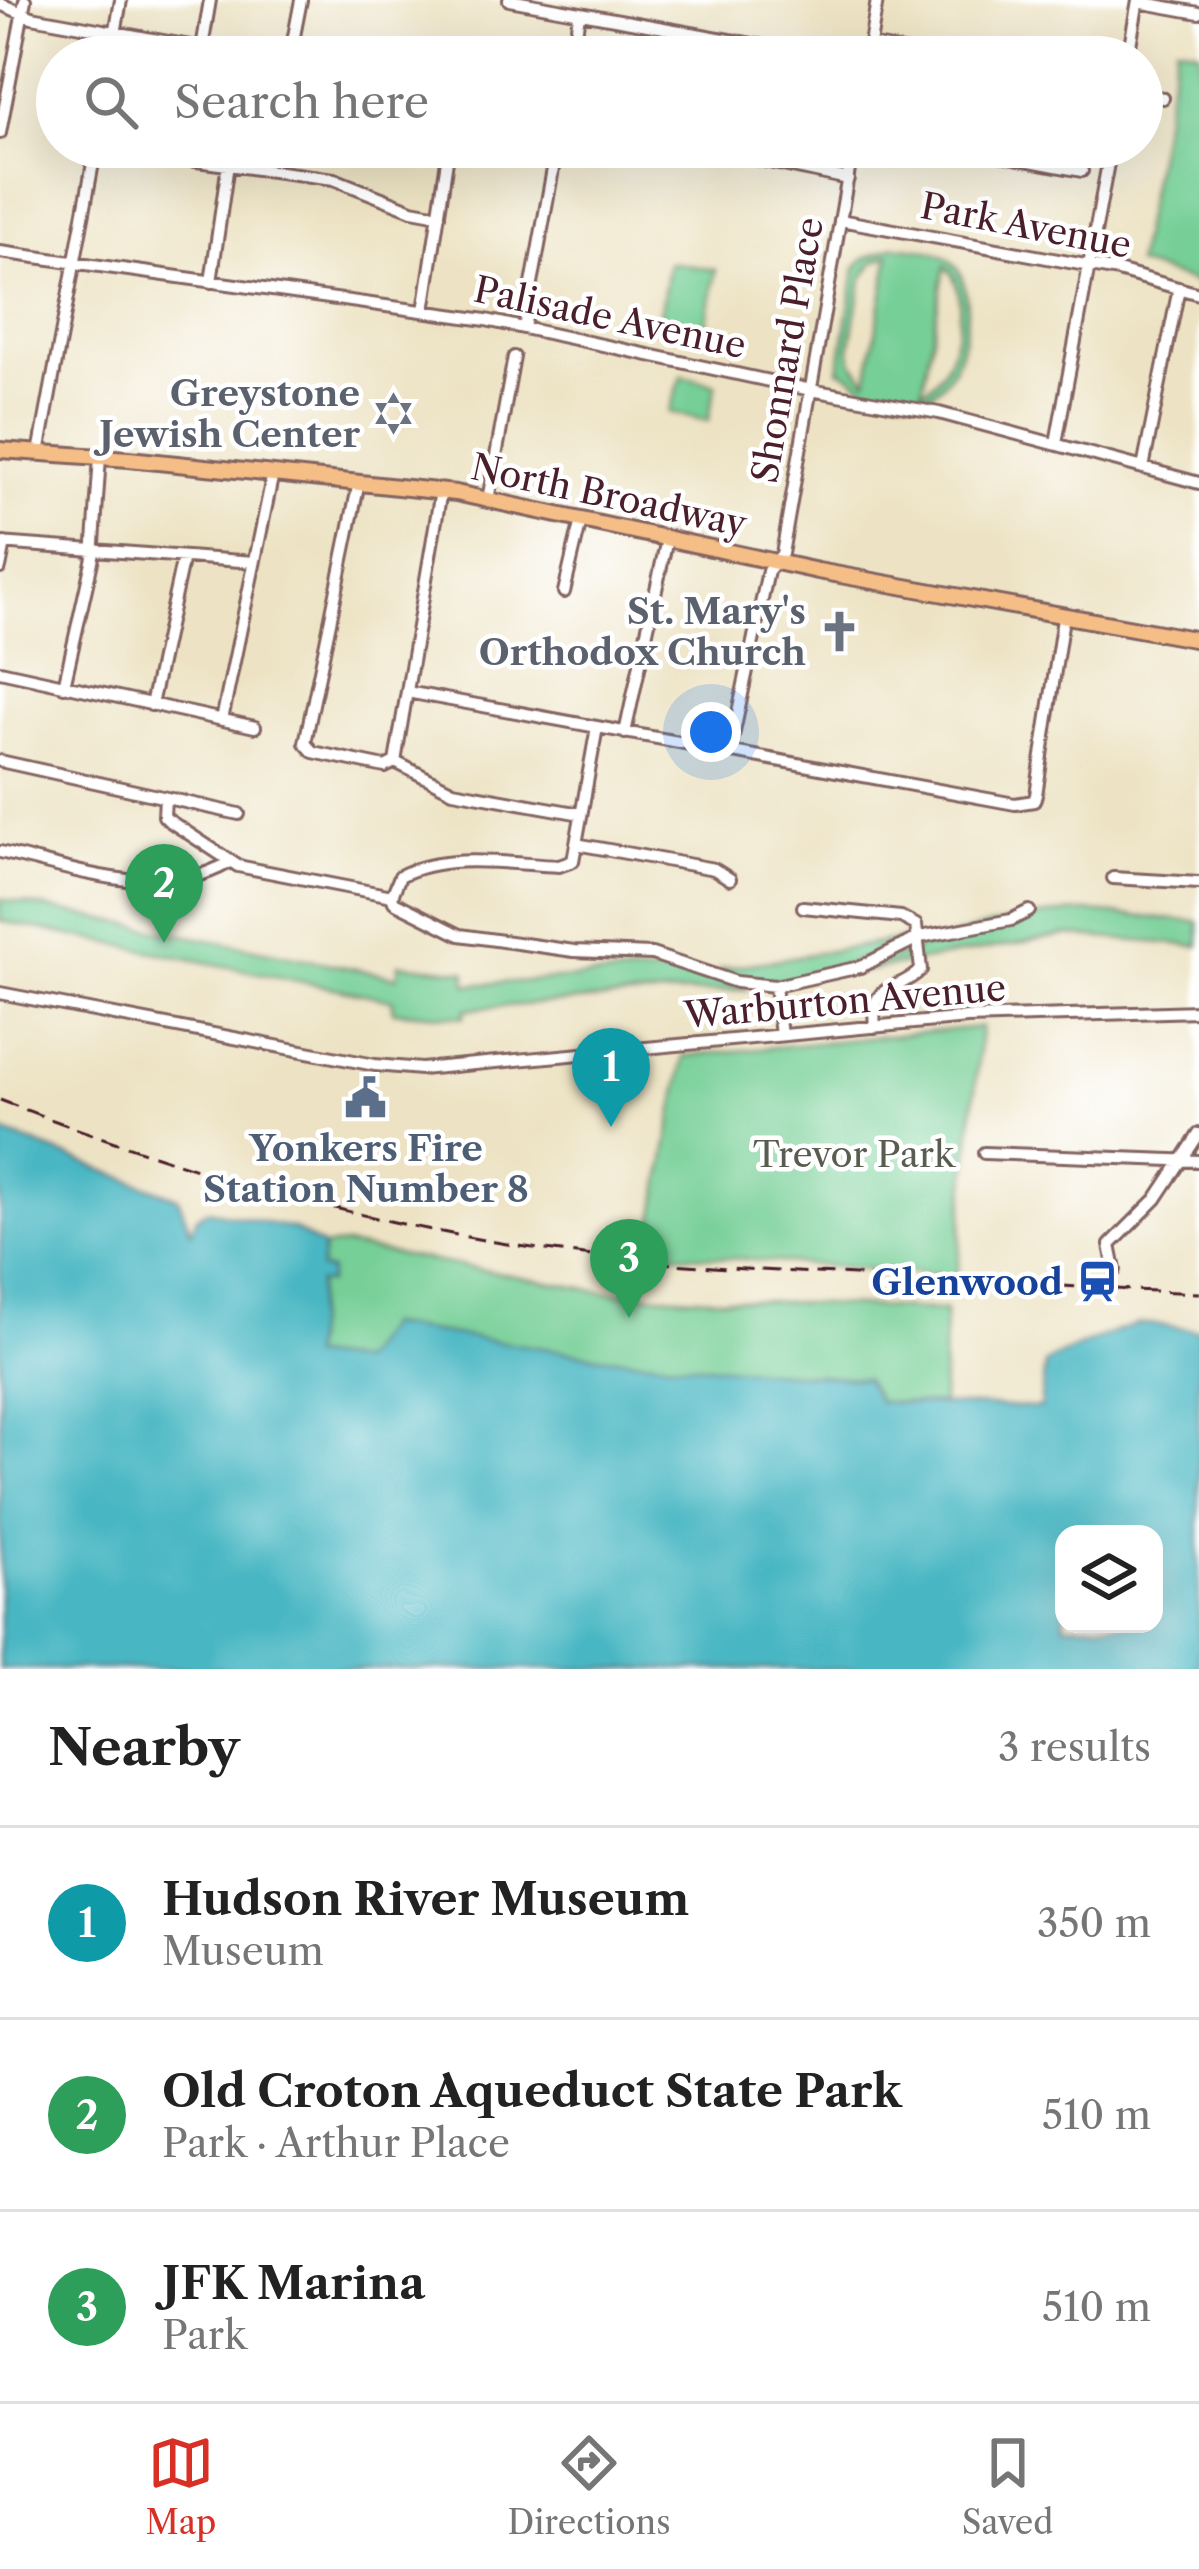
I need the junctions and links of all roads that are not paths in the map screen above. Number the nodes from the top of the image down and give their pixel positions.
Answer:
1 (25, 0) edge
2 (121, 0) edge
3 (210, 0) edge
4 (301, 0) edge
5 (509, 0) edge
6 (877, 0) edge
7 (1138, 1) edge
8 (0, 4) edge
9 (1199, 13) edge
10 (22, 14) junction
11 (579, 15) junction
12 (115, 32) junction
13 (114, 36) edge
14 (137, 36) edge
15 (204, 36) edge
16 (294, 36) edge
17 (576, 36) edge
18 (702, 36) edge
19 (871, 36) edge
20 (1132, 36) edge
21 (0, 134) edge
22 (92, 168) edge
23 (227, 168) edge
24 (256, 168) edge
25 (446, 168) edge
26 (553, 168) edge
27 (797, 168) edge
28 (850, 168) edge
29 (1066, 168) edge
30 (1107, 168) edge
31 (1082, 171) dead end
32 (848, 179) junction
33 (439, 215) junction
34 (840, 220) junction
35 (0, 252) edge
36 (75, 262) junction
37 (1089, 265) junction
38 (212, 282) junction
39 (1179, 288) junction
40 (1199, 294) edge
41 (424, 311) junction
42 (524, 328) junction
43 (514, 358) dead end
44 (811, 390) junction
45 (1056, 443) junction
46 (0, 450) edge
47 (39, 453) junction
48 (100, 457) junction
49 (1143, 468) junction
50 (273, 473) junction
51 (359, 482) junction
52 (1199, 483) edge
53 (441, 491) junction
54 (488, 500) junction
55 (581, 520) junction
56 (667, 539) junction
57 (3, 543) edge
58 (93, 550) junction
59 (184, 557) junction
60 (254, 562) junction
61 (776, 562) junction
62 (0, 568) edge
63 (564, 592) dead end
64 (1063, 618) junction
65 (1199, 640) edge
66 (0, 671) edge
67 (64, 686) junction
68 (407, 692) junction
69 (151, 705) junction
70 (222, 720) junction
71 (255, 727) dead end
72 (597, 727) junction
73 (626, 733) junction
74 (730, 751) junction
75 (0, 761) edge
76 (395, 762) junction
77 (165, 798) junction
78 (238, 814) dead end
79 (581, 814) junction
80 (576, 844) junction
81 (0, 852) edge
82 (227, 862) junction
83 (1113, 878) dead end
84 (730, 880) dead end
85 (1199, 883) edge
86 (392, 896) junction
87 (803, 907) dead end
88 (1029, 911) dead end
89 (920, 937) junction
90 (775, 986) junction
91 (0, 993) edge
92 (1199, 1011) edge
93 (875, 1027) junction
94 (781, 1035) junction
95 (1199, 1133) edge
96 (984, 1153) dead end
97 (1180, 1161) junction
98 (1199, 1162) edge
99 (1115, 1270) dead end

1 - 10 street
2 - 12 street
3 - 15 street
4 - 16 street
5 - 11 street
6 - 19 street
7 - 9 street
7 - 20 street
8 - 10 street
10 - 12 street
10 - 21 street
11 - 17 street
11 - 18 street
12 - 13 street
12 - 14 street
22 - 36 street
23 - 38 street
24 - 33 street
25 - 33 street
26 - 42 street
27 - 32 street
28 - 32 street, Shonnard Place
29 - 31 street
30 - 37 street
32 - 34 street, Shonnard Place
33 - 41 street
34 - 37 street, Park Avenue
34 - 44 street, Shonnard Place
35 - 36 street, Palisade Avenue
36 - 38 street, Palisade Avenue
36 - 47 street
37 - 39 street, Park Avenue
37 - 45 street
38 - 41 street, Palisade Avenue
39 - 40 street, Park Avenue
39 - 49 street
41 - 42 street, Palisade Avenue
42 - 44 street, Palisade Avenue
43 - 54 street
44 - 45 street, Palisade Avenue
44 - 61 street, Shonnard Place
45 - 49 street, Palisade Avenue
46 - 47 main road, North Broadway
47 - 48 main road, North Broadway
48 - 50 main road, North Broadway
48 - 58 street
49 - 52 street, Palisade Avenue
50 - 51 main road, North Broadway
50 - 60 street
51 - 53 main road, North Broadway
51 - 76 street
53 - 54 main road, North Broadway
53 - 68 street
54 - 55 main road, North Broadway
55 - 56 main road, North Broadway
55 - 63 street
56 - 61 main road, North Broadway
56 - 73 street
57 - 58 street
57 - 62 street
58 - 59 street
58 - 67 street
59 - 60 street
59 - 69 street
60 - 70 street
61 - 64 main road, North Broadway
61 - 74 street, Shonnard Place
64 - 65 main road, North Broadway
64 - 74 street
66 - 67 street
67 - 69 street
68 - 72 street
68 - 76 street
69 - 70 street
70 - 71 street
72 - 73 street
72 - 79 street
73 - 74 street
75 - 77 street
76 - 79 street
77 - 78 street
77 - 82 street
79 - 80 street
80 - 84 street
80 - 86 street
81 - 82 street
82 - 86 street
83 - 85 street
86 - 90 street
87 - 89 street
88 - 89 street
89 - 90 street
89 - 93 street
90 - 94 street
91 - 94 street, Warburton Avenue
92 - 93 street, Warburton Avenue
93 - 94 street, Warburton Avenue
95 - 97 street
96 - 97 street
97 - 98 street
97 - 99 street

